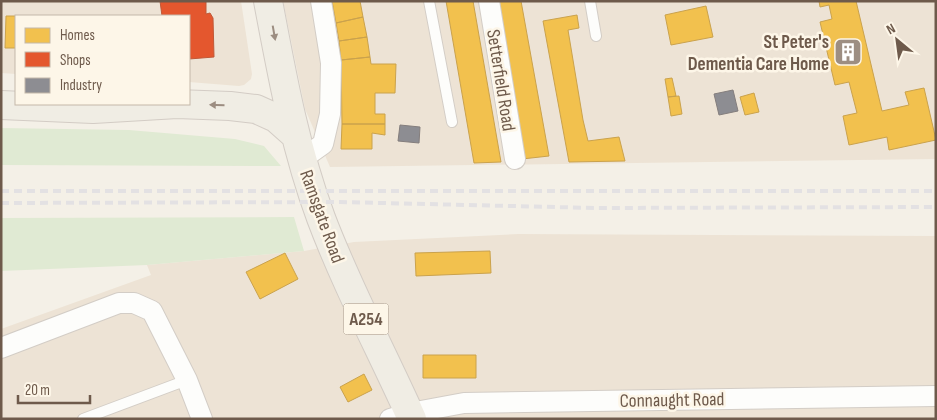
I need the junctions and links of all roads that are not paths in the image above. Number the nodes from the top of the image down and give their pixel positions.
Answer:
1 (268, 1) edge
2 (322, 1) edge
3 (429, 1) edge
4 (489, 1) edge
5 (590, 1) edge
6 (596, 36) dead end
7 (280, 65) junction
8 (190, 104) edge
9 (1, 105) edge
10 (167, 105) edge
11 (256, 109) junction
12 (452, 122) dead end
13 (298, 146) junction
14 (515, 159) dead end
15 (1, 348) edge
16 (187, 380) junction
17 (936, 396) edge
18 (404, 417) edge
19 (83, 419) edge
20 (202, 419) edge

1 -> 7 main road, Ramsgate Road
2 - 13 street
3 - 12 lane
4 - 14 street, Setterfield Road
5 - 6 lane
7 - 11 main road
7 - 13 main road, Ramsgate Road
11 -> 8 main road
10 -> 9 main road
11 - 13 main road
13 - 18 main road, Ramsgate Road / A254
15 - 16 street
16 - 19 lane
16 - 20 street
17 - 18 street, Connaught Road

